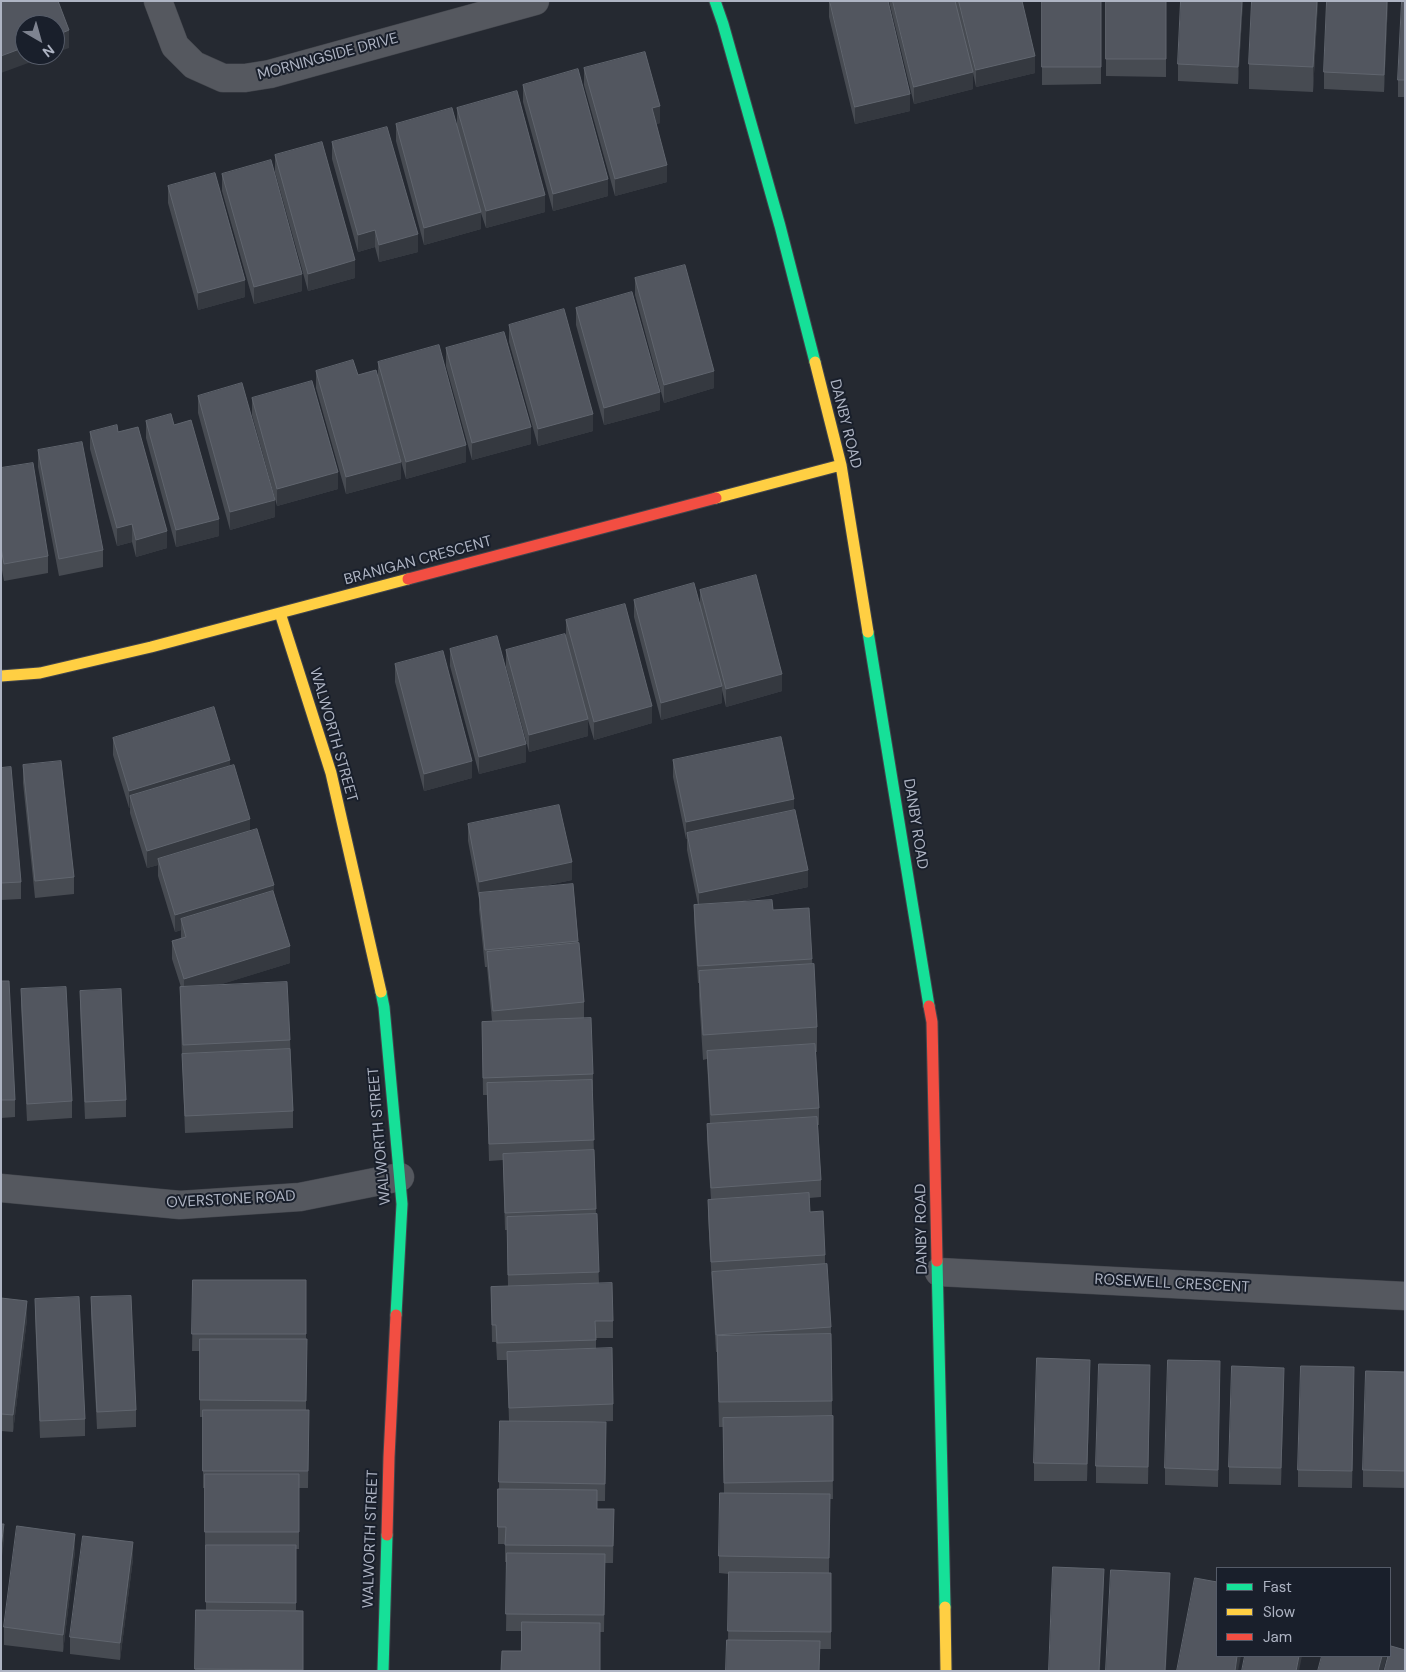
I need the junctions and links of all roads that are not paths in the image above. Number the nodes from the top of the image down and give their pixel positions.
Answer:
1 (158, 1) edge
2 (535, 1) edge
3 (715, 1) edge
4 (841, 466) junction
5 (280, 613) junction
6 (1, 676) edge
7 (400, 1177) junction
8 (1, 1188) edge
9 (938, 1272) junction
10 (1405, 1296) edge
11 (383, 1671) edge
12 (946, 1671) edge

1 - 2 street, MORNINGSIDE DRIVE
3 - 4 street, DANBY ROAD
4 - 5 street, BRANIGAN CRESCENT
4 - 9 street, DANBY ROAD
5 - 6 street, BRANIGAN CRESCENT
5 - 7 street, WALWORTH STREET
7 - 8 street, OVERSTONE ROAD
7 - 11 street, WALWORTH STREET
9 - 10 street, ROSEWELL CRESCENT
9 - 12 street, DANBY ROAD

